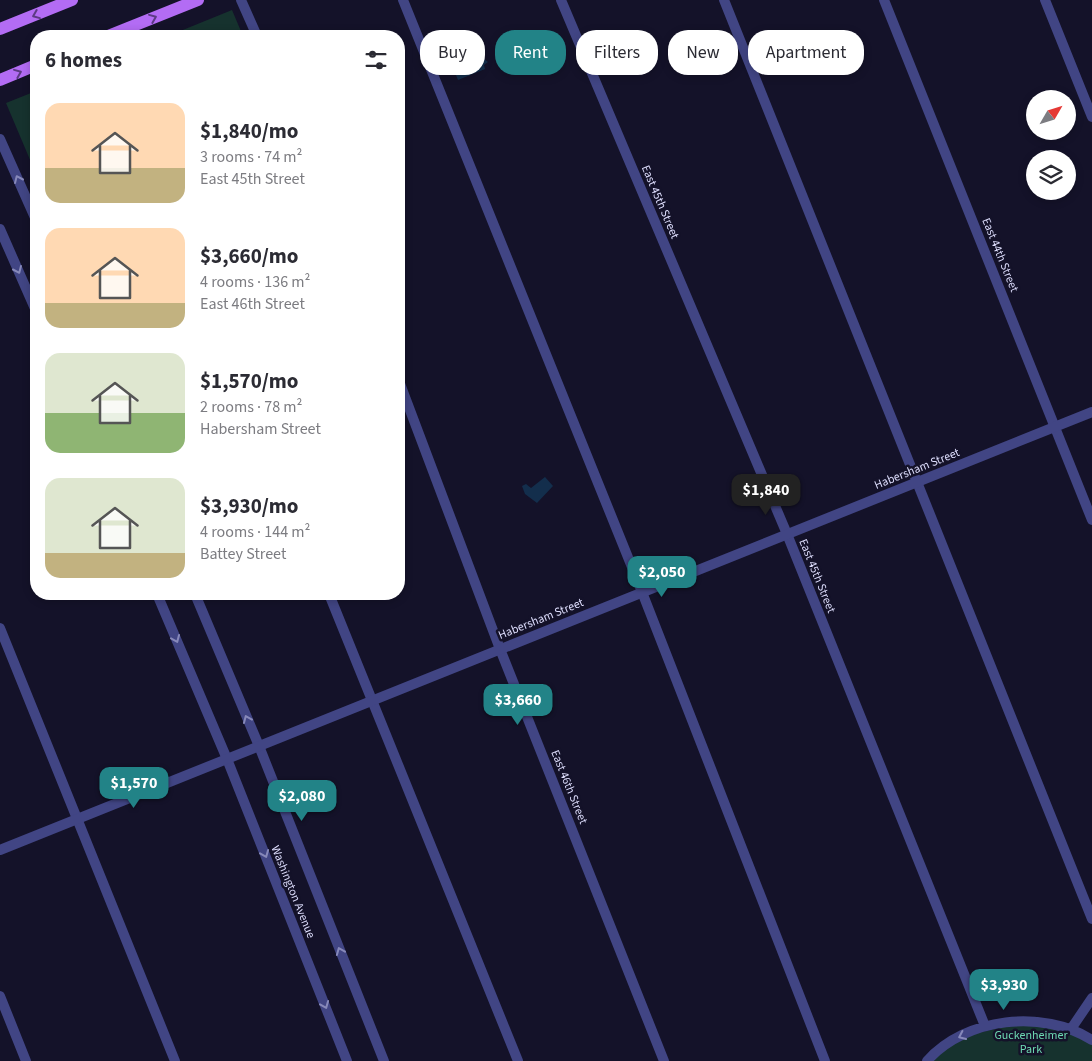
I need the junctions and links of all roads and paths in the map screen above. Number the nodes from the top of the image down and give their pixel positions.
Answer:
1 (72, 0) edge
2 (198, 0) edge
3 (241, 0) edge
4 (402, 0) edge
5 (561, 0) edge
6 (724, 0) edge
7 (884, 0) edge
8 (1045, 0) edge
9 (0, 29) edge
10 (123, 30) edge
11 (254, 30) edge
12 (30, 68) edge
13 (0, 80) edge
14 (1092, 117) edge
15 (0, 139) edge
16 (30, 206) edge
17 (0, 229) edge
18 (30, 297) edge
19 (405, 397) edge
20 (1092, 412) edge
21 (1055, 427) junction
22 (917, 482) junction
23 (1092, 520) edge
24 (787, 534) junction
25 (642, 592) junction
26 (160, 600) edge
27 (197, 600) edge
28 (331, 600) edge
29 (0, 628) edge
30 (500, 649) junction
31 (372, 700) junction
32 (258, 746) junction
33 (227, 759) junction
34 (77, 819) junction
35 (0, 850) edge
36 (1092, 919) edge
37 (0, 996) edge
38 (1092, 998) edge
39 (985, 1026) junction
40 (1071, 1029) junction
41 (1092, 1040) edge
42 (26, 1061) edge
43 (175, 1061) edge
44 (347, 1061) edge
45 (384, 1061) edge
46 (518, 1061) edge
47 (664, 1061) edge
48 (825, 1061) edge
49 (927, 1061) edge

1 -> 9 main road
10 -> 2 main road
3 - 11 street
4 - 25 street
5 - 24 street, East 45th Street
6 - 22 street
7 - 21 street, East 44th Street
8 - 14 street
13 -> 12 main road
16 -> 15 street
17 -> 18 street
19 - 30 street, East 46th Street
20 - 21 street, Habersham Street
21 - 22 street, Habersham Street
21 - 23 street, East 44th Street
22 - 24 street, Habersham Street
22 - 36 street
24 - 25 street, Habersham Street
24 - 39 street, East 45th Street
25 - 30 street, Habersham Street
25 - 48 street
26 -> 33 street, Washington Avenue
32 -> 27 street, Washington Avenue
28 - 31 street
29 - 34 street
30 - 31 street, Habersham Street
30 - 47 street, East 46th Street
31 - 32 street, Habersham Street
31 - 46 street
32 - 33 street, Habersham Street
45 -> 32 street, Washington Avenue
33 - 34 street, Habersham Street
33 -> 44 street, Washington Avenue
34 - 35 street, Habersham Street
34 - 43 street
37 - 42 street
38 - 40 street
39 - 40 street
39 -> 49 street
40 - 41 street

